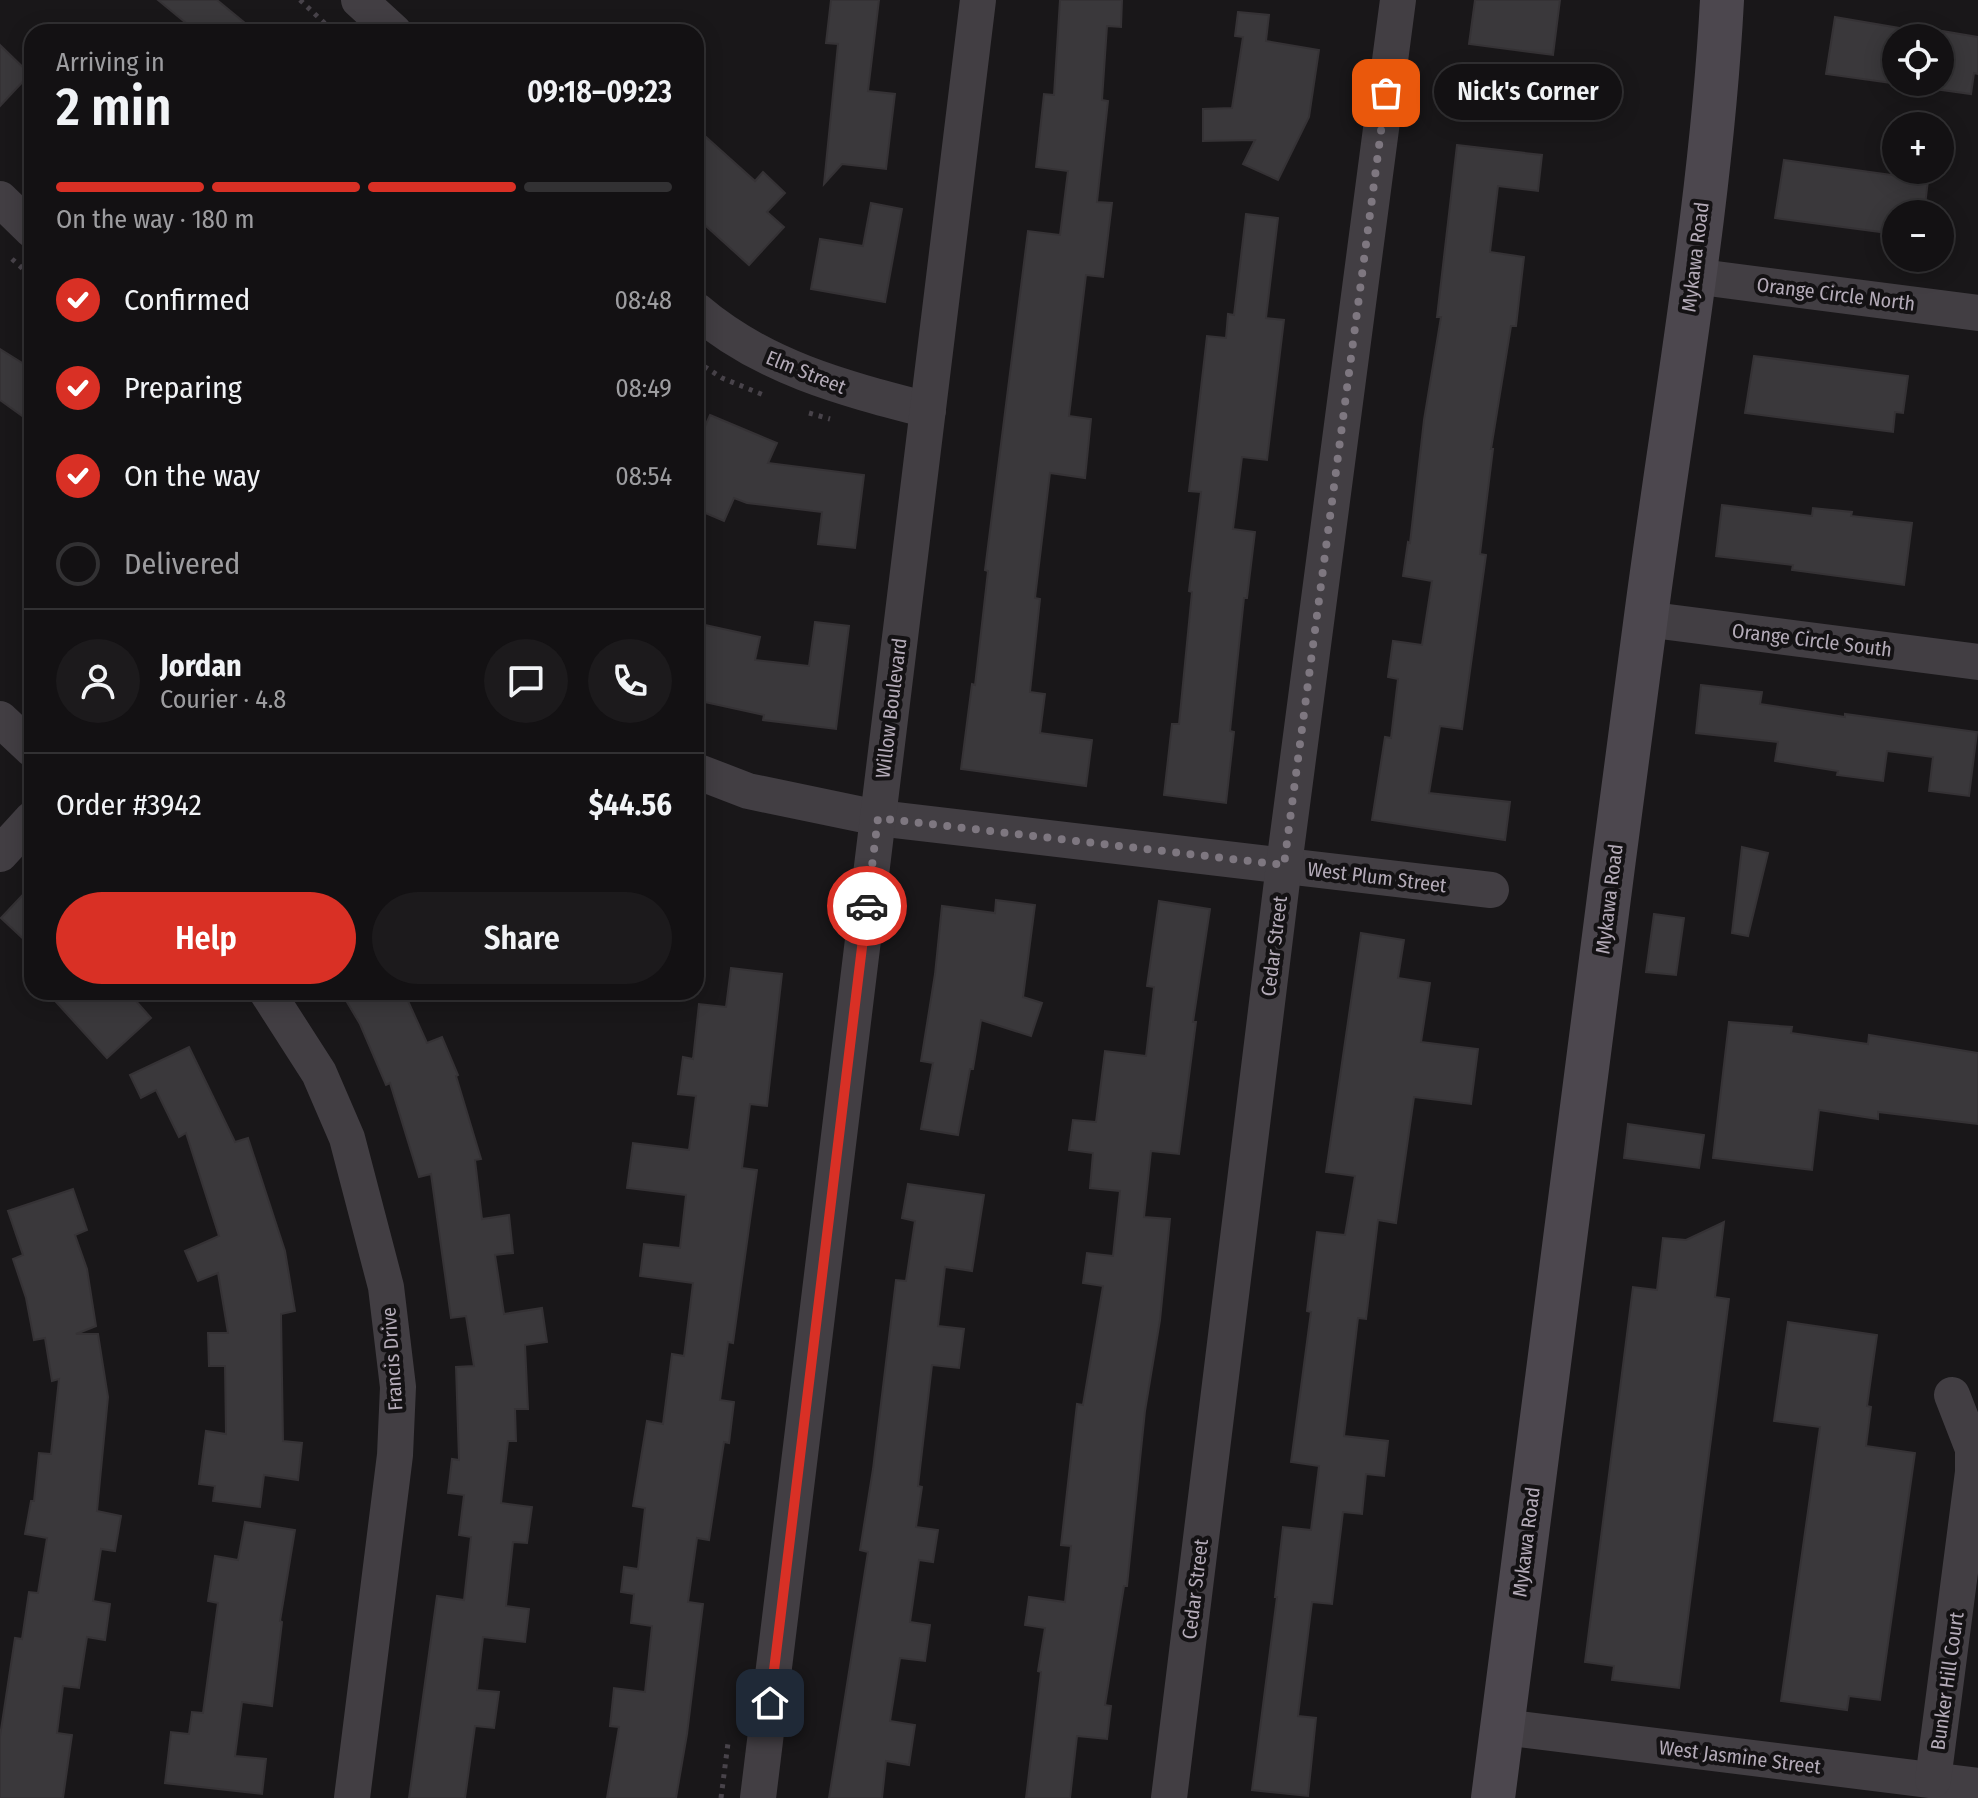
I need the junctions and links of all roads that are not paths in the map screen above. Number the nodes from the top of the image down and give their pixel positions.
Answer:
1 (359, 0) edge
2 (978, 0) edge
3 (1398, 0) edge
4 (1722, 0) edge
5 (385, 24) edge
6 (0, 199) edge
7 (21, 243) edge
8 (1693, 276) junction
9 (1978, 313) edge
10 (704, 316) edge
11 (928, 410) junction
12 (1645, 619) junction
13 (1978, 662) edge
14 (0, 719) edge
15 (24, 742) edge
16 (704, 774) edge
17 (878, 818) junction
18 (24, 828) edge
19 (0, 854) edge
20 (1284, 865) junction
21 (1491, 890) dead end
22 (272, 1000) edge
23 (1952, 1395) dead end
24 (1502, 1727) junction
25 (1933, 1780) junction
26 (1978, 1786) edge
27 (352, 1798) edge
28 (758, 1798) edge
29 (1169, 1798) edge
30 (1493, 1798) edge

1 - 5 street
2 - 11 street, Willow Boulevard
3 - 20 street, Cedar Street
4 - 8 main road, Mykawa Road
6 - 7 street
8 - 9 street, Orange Circle North
8 - 12 main road, Mykawa Road
10 - 11 street, Elm Street
11 - 17 street, Willow Boulevard
12 - 13 street, Orange Circle South
12 - 24 main road, Mykawa Road
14 - 15 street
16 - 17 street, West Plum Street
17 - 20 street, West Plum Street
17 - 28 street, Willow Boulevard
18 - 19 street
20 - 21 street, West Plum Street
20 - 29 street, Cedar Street
22 - 27 street, Francis Drive
23 - 25 street, Bunker Hill Court
24 - 25 street, West Jasmine Street
24 - 30 main road, Mykawa Road
25 - 26 street, West Jasmine Street

